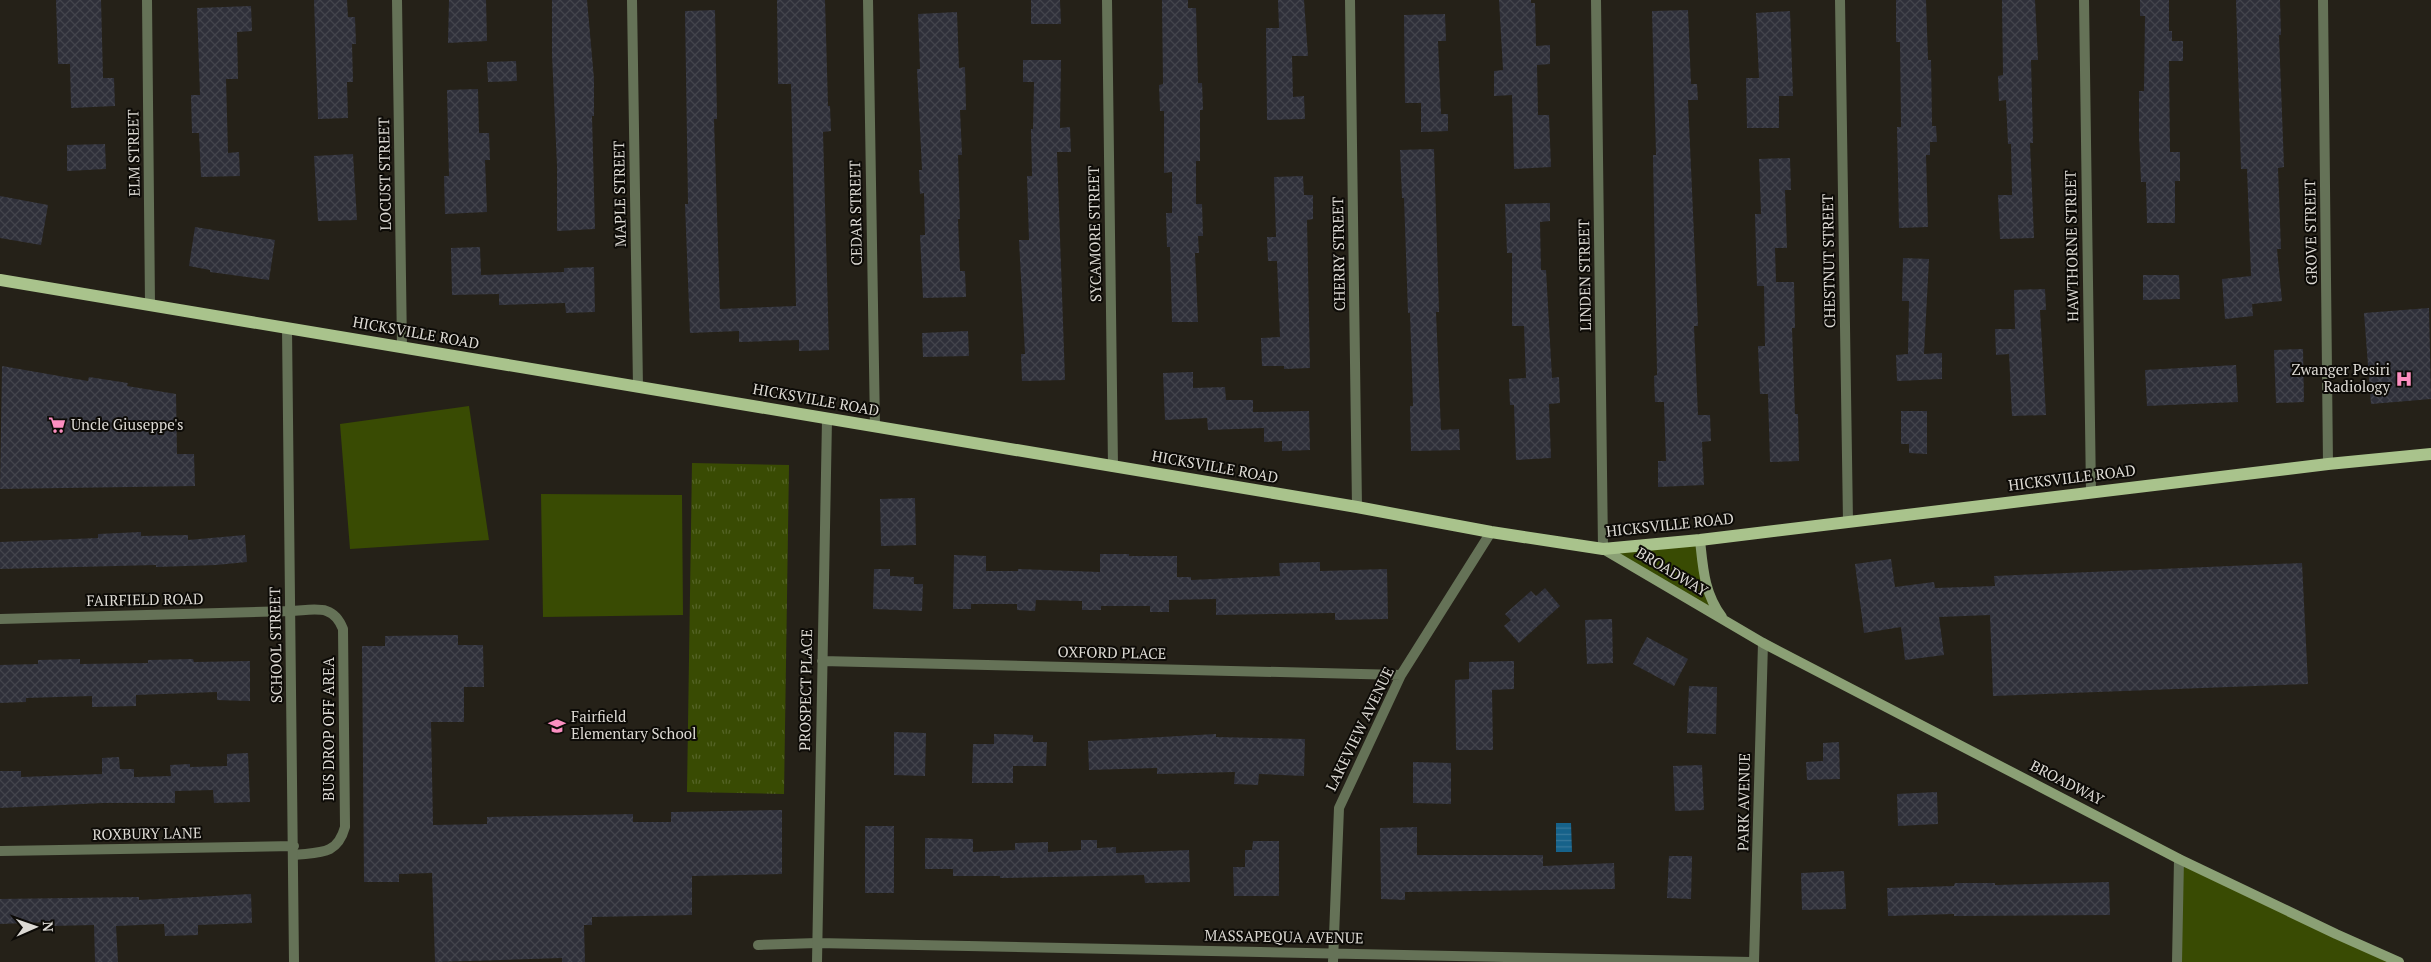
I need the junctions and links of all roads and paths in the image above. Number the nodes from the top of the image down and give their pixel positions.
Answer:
1 (147, 0) edge
2 (397, 0) edge
3 (632, 0) edge
4 (868, 0) edge
5 (1106, 0) edge
6 (1350, 0) edge
7 (1596, 0) edge
8 (1840, 0) edge
9 (2084, 0) edge
10 (2323, 0) edge
11 (0, 280) edge
12 (150, 305) junction
13 (287, 328) junction
14 (402, 347) junction
15 (638, 387) junction
16 (827, 418) junction
17 (875, 426) junction
18 (2431, 454) edge
19 (2328, 464) junction
20 (1113, 467) junction
21 (2091, 493) junction
22 (1357, 508) junction
23 (1848, 522) junction
24 (1492, 532) junction
25 (1700, 540) junction
26 (1603, 549) junction
27 (290, 611) junction
28 (0, 619) edge
29 (1726, 621) junction
30 (1762, 643) junction
31 (822, 661) junction
32 (1401, 675) junction
33 (294, 850) junction
34 (0, 851) edge
35 (2179, 858) junction
36 (817, 943) junction
37 (758, 945) dead end
38 (1333, 958) edge
39 (294, 962) edge
40 (817, 962) edge
41 (1753, 962) edge
42 (2177, 962) edge
43 (2399, 962) edge

1 - 12 street, ELM STREET
2 - 14 street, LOCUST STREET
3 - 15 street, MAPLE STREET
4 - 17 street, CEDAR STREET
5 - 20 street, SYCAMORE STREET
6 - 22 street, CHERRY STREET
7 - 26 street, LINDEN STREET
8 - 23 street, CHESTNUT STREET
9 - 21 street, HAWTHORNE STREET
10 - 19 street, GROVE STREET
11 - 12 main road, HICKSVILLE ROAD
12 - 13 main road, HICKSVILLE ROAD
13 - 14 main road, HICKSVILLE ROAD
13 - 27 street, SCHOOL STREET
14 - 15 main road, HICKSVILLE ROAD
15 - 16 main road, HICKSVILLE ROAD
16 - 17 main road, HICKSVILLE ROAD
16 - 31 street, PROSPECT PLACE
17 - 20 main road, HICKSVILLE ROAD
18 - 19 main road, HICKSVILLE ROAD
19 - 21 main road, HICKSVILLE ROAD
20 - 22 main road, HICKSVILLE ROAD
21 - 23 main road, HICKSVILLE ROAD
22 - 24 main road, HICKSVILLE ROAD
23 - 25 main road, HICKSVILLE ROAD
24 - 26 main road, HICKSVILLE ROAD
24 - 32 street, LAKEVIEW AVENUE
25 - 26 main road, HICKSVILLE ROAD
25 - 29 main road, BROADWAY
26 - 29 main road, BROADWAY
27 - 28 street, FAIRFIELD ROAD
27 - 33 street, SCHOOL STREET
27 - 33 street, BUS DROP OFF AREA
29 - 30 main road, BROADWAY
30 - 35 main road, BROADWAY
30 - 41 street, PARK AVENUE
31 - 32 street, OXFORD PLACE
31 - 36 street, PROSPECT PLACE
32 - 38 street, LAKEVIEW AVENUE
33 - 34 street, ROXBURY LANE
33 - 39 street, SCHOOL STREET
35 - 42 street
35 - 43 main road, BROADWAY
36 - 37 street, MASSAPEQUA AVENUE
36 - 38 street, MASSAPEQUA AVENUE
36 - 40 street, PROSPECT PLACE
38 - 41 street, MASSAPEQUA AVENUE

